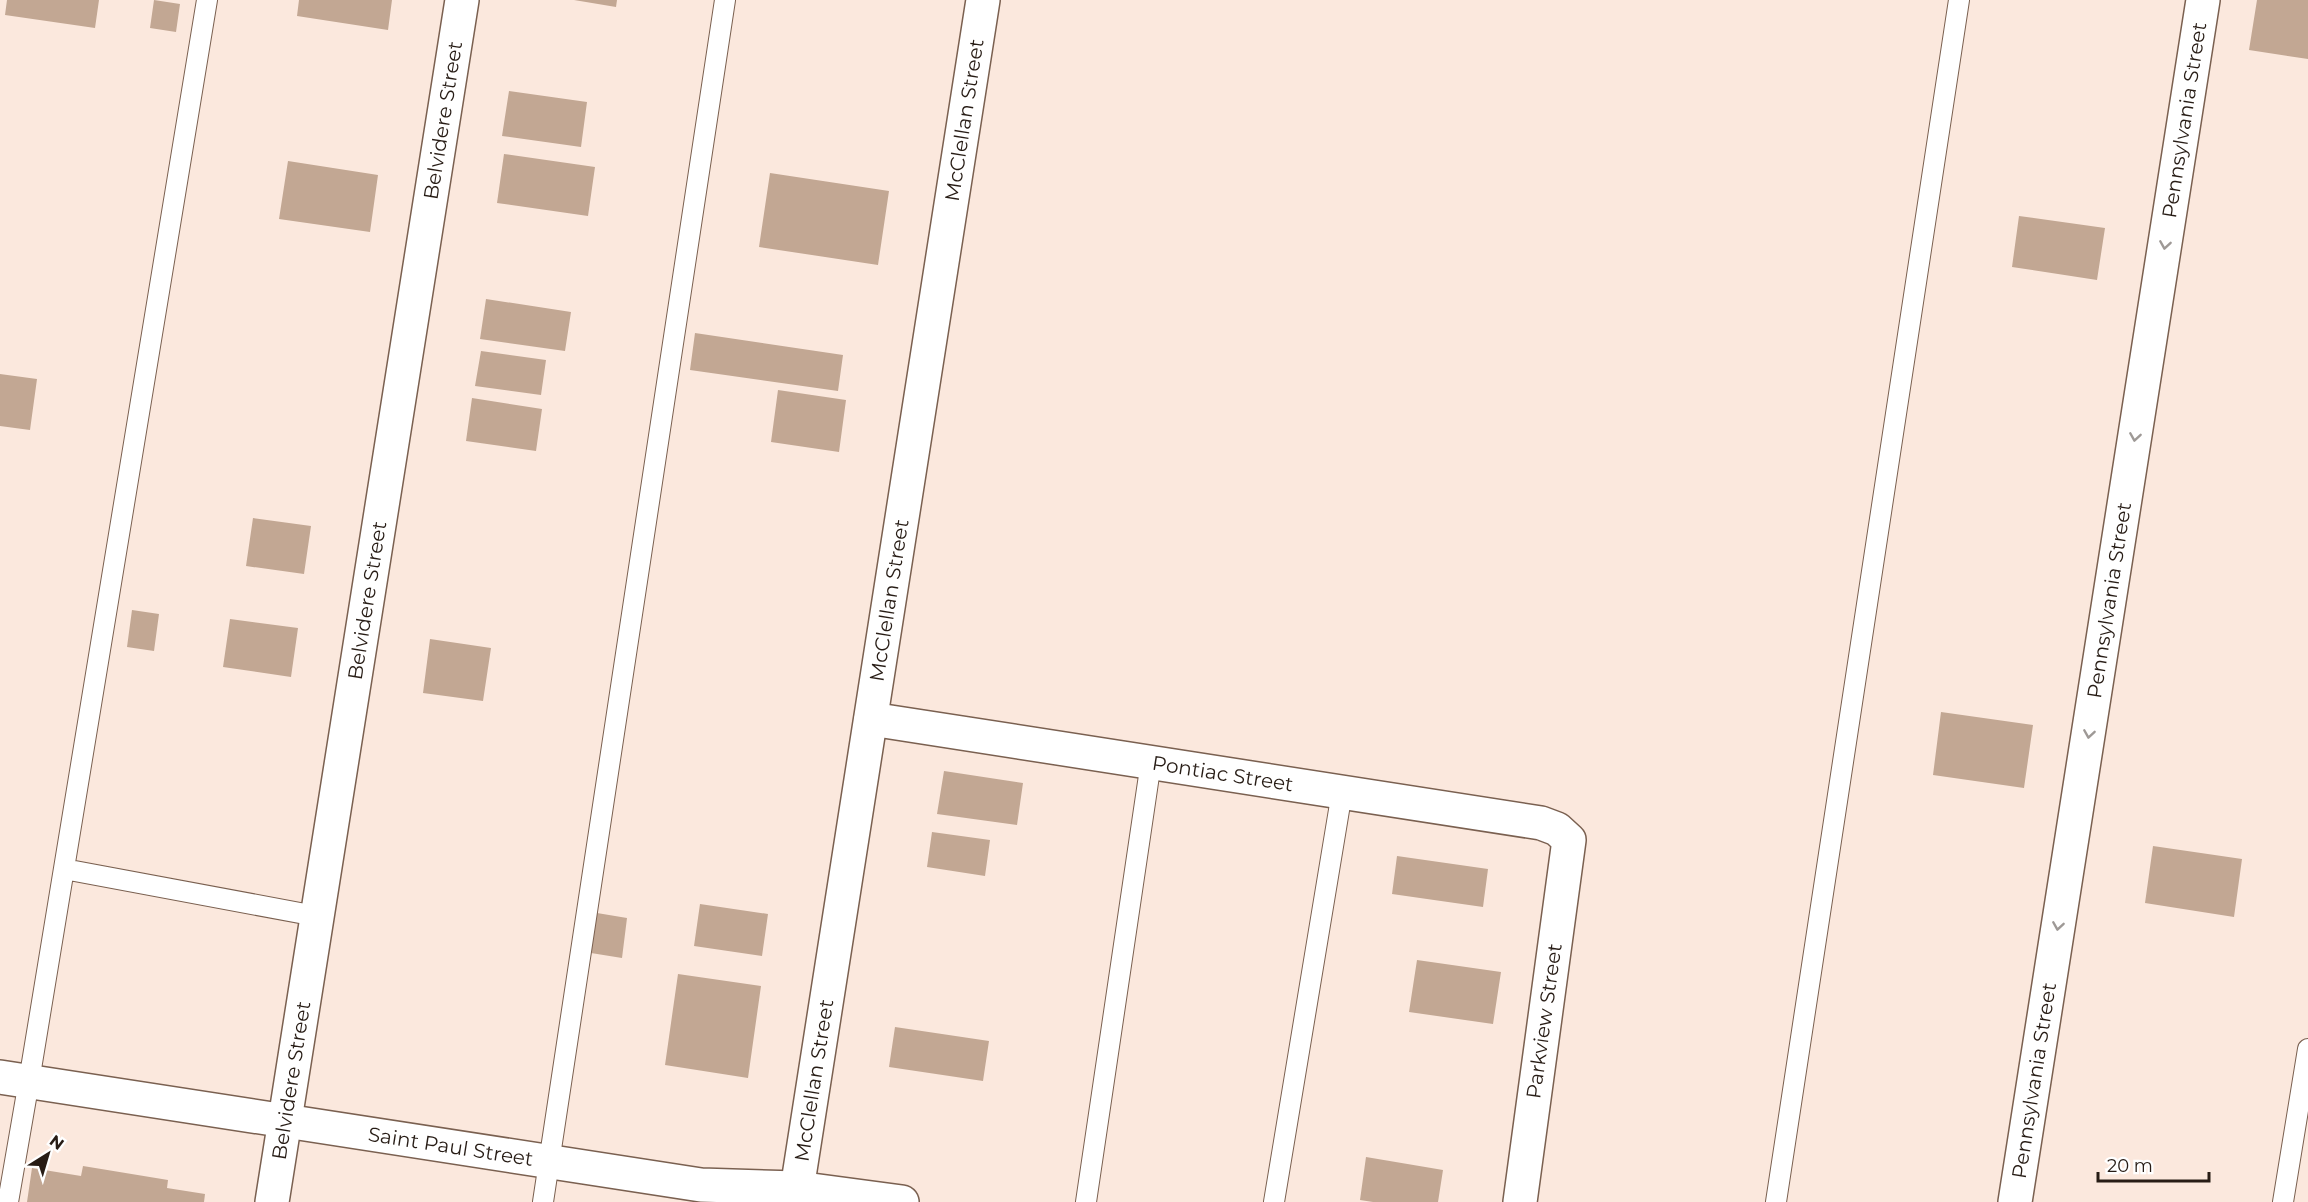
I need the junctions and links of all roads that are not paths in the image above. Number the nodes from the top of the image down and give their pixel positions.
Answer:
1 (207, 0) edge
2 (462, 0) edge
3 (725, 0) edge
4 (983, 0) edge
5 (1959, 0) edge
6 (2203, 0) edge
7 (871, 719) junction
8 (1151, 762) junction
9 (1342, 792) junction
10 (1569, 840) joint
11 (64, 868) junction
12 (316, 916) junction
13 (2308, 1049) edge
14 (15, 1079) edge
15 (285, 1121) junction
16 (550, 1161) junction
17 (796, 1195) edge
18 (8, 1202) edge
19 (272, 1202) edge
20 (543, 1202) edge
21 (902, 1202) edge
22 (1086, 1202) edge
23 (1274, 1202) edge
24 (1520, 1202) edge
25 (1776, 1202) edge
26 (2015, 1202) edge
27 (2283, 1202) edge

1 - 11 lane
2 - 12 street, Belvidere Street
3 - 16 lane
4 - 7 street, McClellan Street
5 - 25 lane
6 -> 26 street, Pennsylvania Street
7 - 8 street, Pontiac Street
7 - 17 street, McClellan Street
8 - 9 street, Pontiac Street
8 - 22 lane
9 - 10 street, Pontiac Street
9 - 23 lane
10 - 24 street, Parkview Street
11 - 12 lane
11 - 14 lane
12 - 15 street, Belvidere Street
13 - 27 lane
14 - 15 street, Saint Paul Street
14 - 18 lane
15 - 16 street, Saint Paul Street
15 - 19 street, Belvidere Street
16 - 17 street, Saint Paul Street
16 - 20 lane
17 - 21 street, Saint Paul Street

